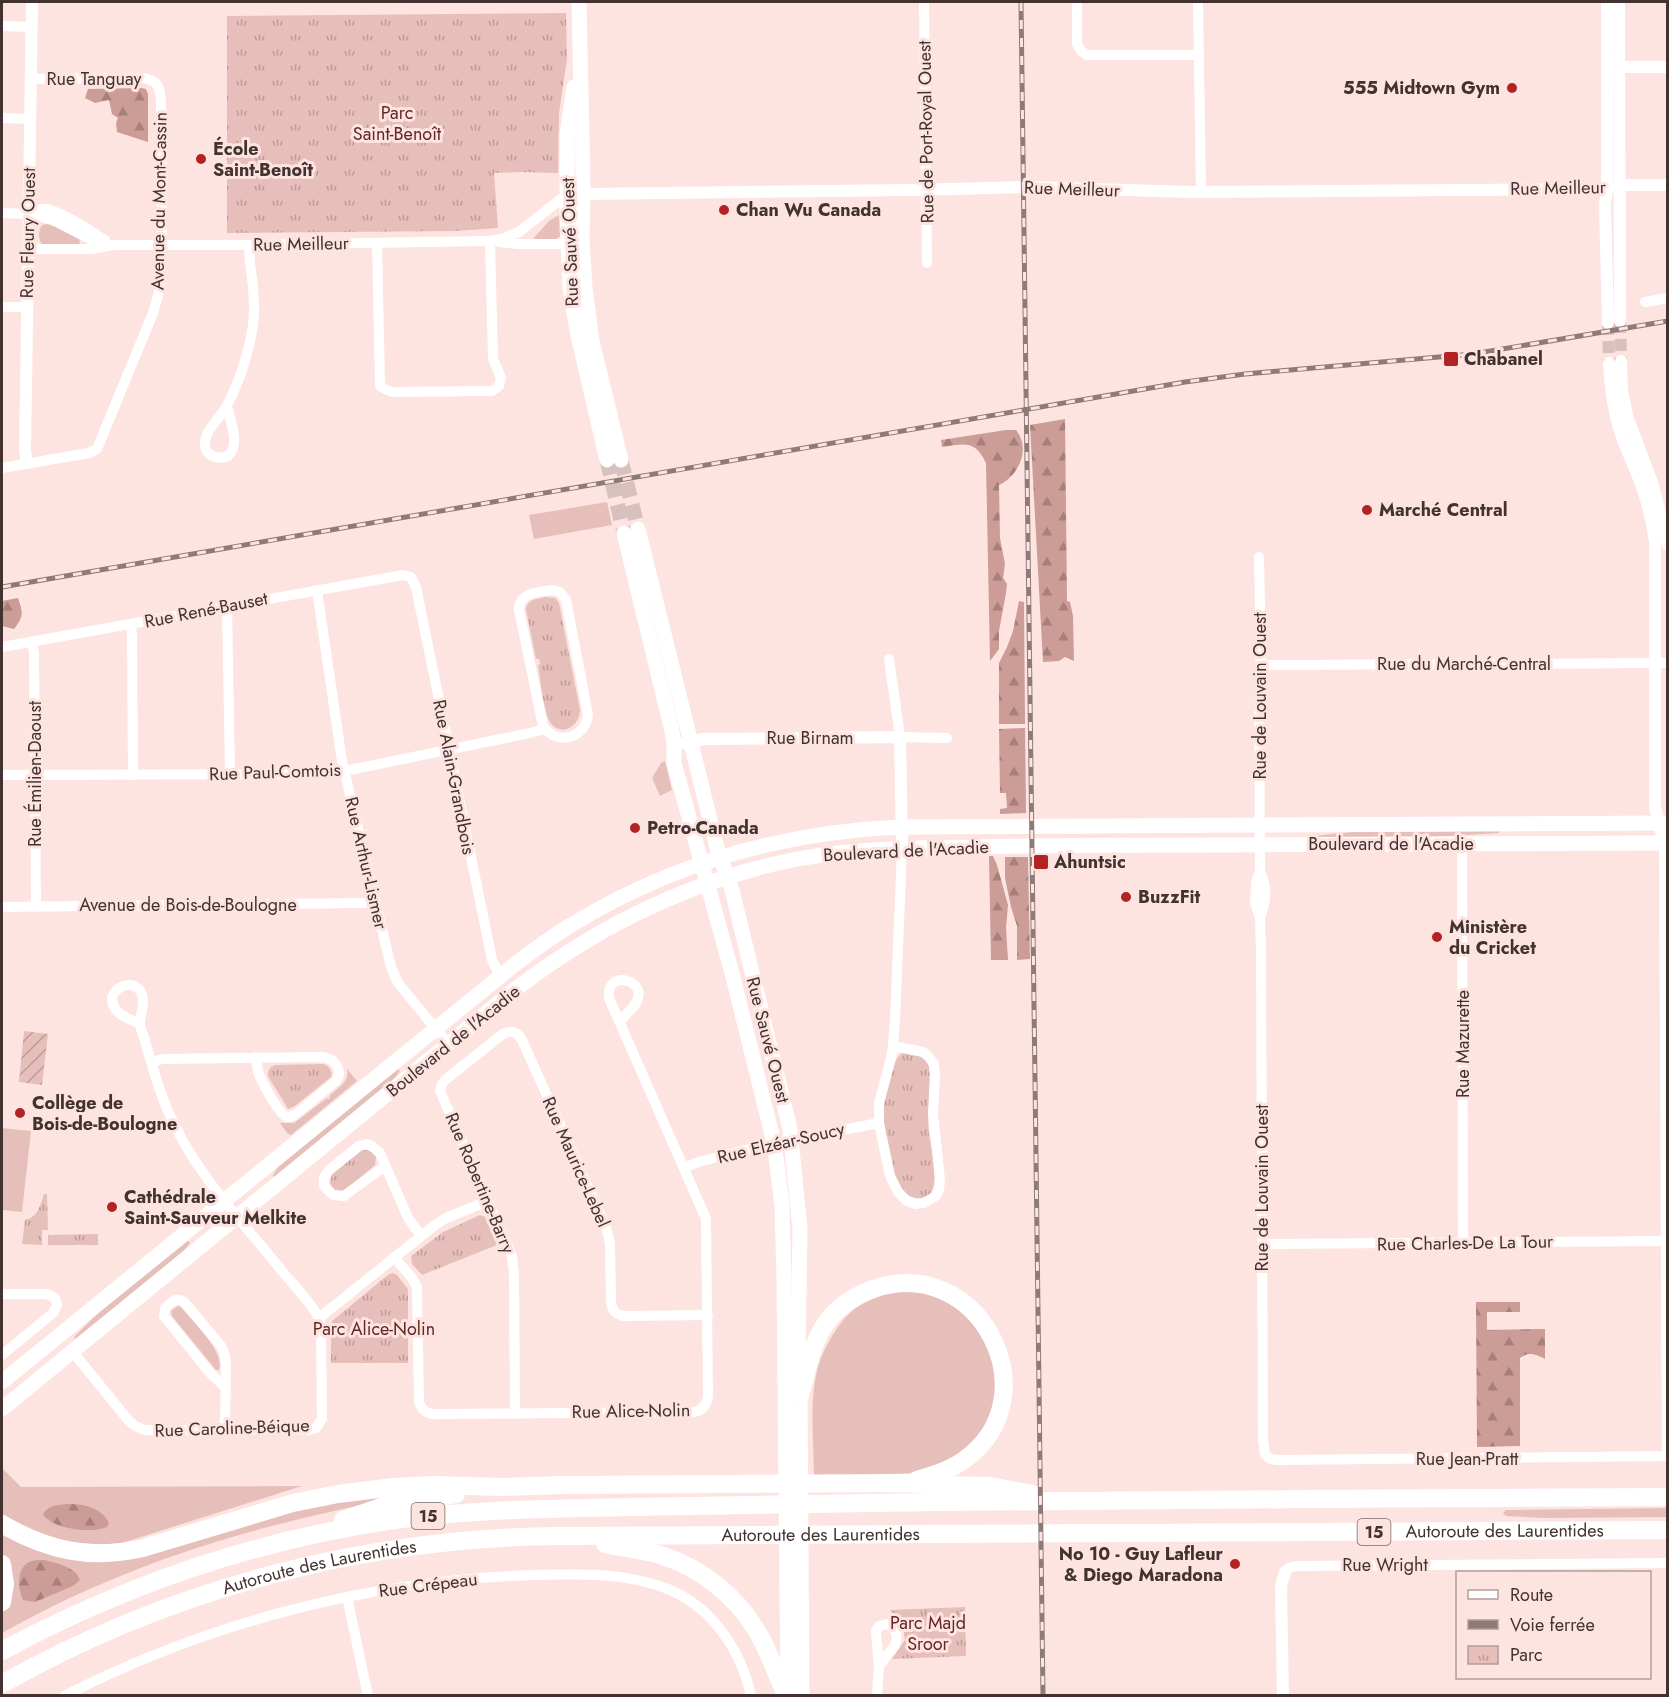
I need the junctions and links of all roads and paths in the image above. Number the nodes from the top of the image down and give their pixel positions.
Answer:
1 (32, 2) edge
2 (579, 2) edge
3 (924, 2) edge
4 (1077, 2) edge
5 (1198, 2) edge
6 (1607, 2) edge
7 (1619, 2) edge
8 (2, 26) edge
9 (31, 27) junction
10 (1199, 55) junction
11 (579, 58) junction
12 (1614, 67) junction
13 (1668, 67) edge
14 (31, 79) junction
15 (157, 84) joint
16 (2, 118) edge
17 (30, 119) junction
18 (1620, 185) junction
19 (1668, 185) edge
20 (1607, 188) junction
21 (927, 189) junction
22 (1201, 192) junction
23 (583, 194) junction
24 (567, 197) junction
25 (2, 213) edge
26 (29, 214) junction
27 (490, 241) junction
28 (377, 243) junction
29 (568, 244) junction
30 (112, 245) junction
31 (161, 245) junction
32 (249, 245) junction
33 (28, 249) junction
34 (927, 263) dead end
35 (1668, 298) edge
36 (1645, 302) dead end
37 (2, 307) edge
38 (27, 307) junction
39 (227, 406) dead end
40 (27, 464) junction
41 (2, 468) edge
42 (1668, 546) edge
43 (1259, 557) dead end
44 (411, 576) joint
45 (317, 590) junction
46 (227, 606) junction
47 (131, 624) junction
48 (32, 642) junction
49 (2, 647) edge
50 (889, 659) dead end
51 (1661, 663) edge
52 (1260, 665) junction
53 (544, 729) junction
54 (900, 737) junction
55 (947, 738) dead end
56 (691, 740) junction
57 (674, 745) junction
58 (449, 750) junction
59 (344, 771) junction
60 (230, 774) junction
61 (2, 775) edge
62 (35, 775) junction
63 (134, 775) junction
64 (1665, 824) edge
65 (1260, 825) junction
66 (901, 827) junction
67 (1666, 843) edge
68 (1462, 844) junction
69 (1260, 845) junction
70 (902, 848) junction
71 (721, 857) junction
72 (701, 864) junction
73 (727, 876) junction
74 (707, 884) junction
75 (375, 902) junction
76 (36, 906) junction
77 (2, 907) edge
78 (500, 976) junction
79 (620, 1022) dead end
80 (140, 1024) dead end
81 (436, 1028) junction
82 (515, 1033) joint
83 (449, 1045) junction
84 (893, 1046) junction
85 (256, 1057) junction
86 (151, 1062) junction
87 (879, 1123) junction
88 (790, 1140) junction
89 (774, 1143) junction
90 (386, 1167) junction
91 (685, 1167) junction
92 (225, 1200) junction
93 (488, 1201) junction
94 (238, 1217) junction
95 (421, 1236) junction
96 (1666, 1241) edge
97 (1463, 1243) junction
98 (1262, 1244) junction
99 (394, 1257) junction
100 (2, 1294) edge
101 (708, 1315) junction
102 (319, 1318) junction
103 (72, 1351) junction
104 (2, 1355) edge
105 (2, 1382) edge
106 (225, 1387) junction
107 (800, 1396) junction
108 (2, 1409) edge
109 (515, 1413) junction
110 (225, 1431) junction
111 (1667, 1456) edge
112 (1266, 1457) joint
113 (793, 1475) junction
114 (907, 1483) junction
115 (502, 1487) junction
116 (1668, 1497) edge
117 (1073, 1501) junction
118 (2, 1524) edge
119 (1668, 1530) edge
120 (559, 1536) junction
121 (228, 1557) junction
122 (794, 1563) junction
123 (1668, 1563) edge
124 (2, 1564) edge
125 (1285, 1572) joint
126 (347, 1597) junction
127 (2, 1602) edge
128 (2, 1651) edge
129 (879, 1666) dead end
130 (2, 1684) edge
131 (64, 1695) edge
132 (368, 1695) edge
133 (751, 1695) edge
134 (787, 1695) edge
135 (802, 1695) edge
136 (877, 1695) edge
137 (1283, 1695) edge

1 - 9 street, Rue Fleury Ouest
2 - 11 main road, Rue Sauvé Ouest
3 - 21 street, Rue de Port-Royal Ouest
4 - 10 street
5 - 10 street
6 - 12 street
7 - 12 street
8 - 9 street
9 - 14 street, Rue Fleury Ouest
10 - 22 street
11 - 23 main road, Rue Sauvé Ouest
11 - 24 main road, Rue Sauvé Ouest
12 - 13 street
12 - 18 street
12 - 20 street
14 - 15 street, Rue Tanguay
14 - 17 street, Rue Fleury Ouest
15 - 31 street, Avenue du Mont-Cassin
16 - 17 street
17 - 26 street, Rue Fleury Ouest
18 - 19 street, Rue Meilleur
18 - 20 street, Rue Meilleur
18 - 20 street
20 - 22 street, Rue Meilleur
21 - 22 street, Rue Meilleur
21 - 23 street, Rue Meilleur
21 - 34 street, Rue de Port-Royal Ouest
23 - 24 street, Rue Meilleur
23 - 29 main road, Rue Sauvé Ouest
24 - 27 street, Rue Meilleur
24 - 29 main road, Rue Sauvé Ouest
25 - 26 street, Rue Meilleur
26 - 30 street, Rue Meilleur
26 - 33 street, Rue Fleury Ouest
27 - 28 street, Rue Meilleur
27 - 28 street
27 - 29 street, Rue Meilleur
28 - 32 street, Rue Meilleur
30 - 31 street, Rue Meilleur
30 - 33 street, Rue Meilleur
31 - 32 street, Rue Meilleur
31 - 40 street, Avenue du Mont-Cassin
32 - 39 street
33 - 38 street, Rue Fleury Ouest
35 - 36 street
37 - 38 street
38 - 40 street, Rue Fleury Ouest
40 - 41 street
42 - 51 street
43 - 52 street, Rue de Louvain Ouest
44 - 45 street, Rue René-Bauset
44 - 58 street, Rue Alain-Grandbois
45 - 46 street, Rue René-Bauset
45 - 59 street, Rue Arthur-Lismer
46 - 47 street, Rue René-Bauset
46 - 60 street
47 - 48 street, Rue René-Bauset
47 - 63 street
48 - 49 street, Rue René-Bauset
48 - 62 street, Rue Émilien-Daoust
50 - 54 street
51 - 52 street, Rue du Marché-Central
51 - 64 street
52 - 65 street, Rue de Louvain Ouest
53 - 53 street
53 - 58 street, Rue Paul-Comtois
54 - 55 street, Rue Birnam
54 - 56 street, Rue Birnam
54 - 66 street
56 - 57 street, Rue Birnam
56 - 57 main road, Rue Sauvé Ouest
56 - 71 main road, Rue Sauvé Ouest
57 - 72 main road, Rue Sauvé Ouest
58 - 59 street, Rue Paul-Comtois
58 - 78 street, Rue Alain-Grandbois
59 - 60 street, Rue Paul-Comtois
59 - 75 street, Rue Arthur-Lismer
60 - 63 street, Rue Paul-Comtois
61 - 62 street, Rue Paul-Comtois
62 - 63 street, Rue Paul-Comtois
62 - 76 street, Rue Émilien-Daoust
64 - 65 main road, Boulevard de l'Acadie
64 - 67 street
65 - 66 main road, Boulevard de l'Acadie
65 - 69 street, Rue de Louvain Ouest
66 - 70 street
66 - 71 main road, Boulevard de l'Acadie
67 - 68 main road, Boulevard de l'Acadie
67 - 96 street
68 - 69 main road, Boulevard de l'Acadie
68 - 97 street, Rue Mazurette
69 - 70 main road, Boulevard de l'Acadie
69 - 98 street, Rue de Louvain Ouest
70 - 73 main road, Boulevard de l'Acadie
70 - 84 street
71 - 72 main road, Boulevard de l'Acadie
71 - 73 main road, Rue Sauvé Ouest
72 - 74 main road, Rue Sauvé Ouest
72 - 78 main road, Boulevard de l'Acadie
73 - 74 main road, Boulevard de l'Acadie
73 - 88 main road, Rue Sauvé Ouest
74 - 83 main road, Boulevard de l'Acadie
74 - 89 main road, Rue Sauvé Ouest
75 - 76 street, Avenue de Bois-de-Boulogne
75 - 81 street, Rue Arthur-Lismer
76 - 77 street, Avenue de Bois-de-Boulogne
78 - 81 main road, Boulevard de l'Acadie
79 - 91 street, Rue Alice-Nolin
80 - 86 street
81 - 83 street, Rue Arthur-Lismer
81 - 92 main road, Boulevard de l'Acadie
82 - 93 street, Rue Robertine-Barry
82 - 101 street, Rue Maurice-Lebel
83 - 94 main road, Boulevard de l'Acadie
84 - 87 street
84 - 87 street
85 - 85 street
85 - 86 street
86 - 92 street
87 - 88 street, Rue Elzéar-Soucy
88 - 89 street, Rue Elzéar-Soucy
88 - 107 main road, Rue Sauvé Ouest
89 - 91 street, Rue Elzéar-Soucy
89 - 113 main road, Rue Sauvé Ouest
90 - 90 street
90 - 95 street
91 - 101 street, Rue Alice-Nolin
92 - 94 street
92 - 105 main road, Boulevard de l'Acadie
93 - 95 street
93 - 109 street, Rue Robertine-Barry
94 - 102 street
94 - 103 main road, Boulevard de l'Acadie
95 - 99 street
96 - 97 street, Rue Charles-De La Tour
96 - 111 street
97 - 98 street, Rue Charles-De La Tour
98 - 112 street, Rue de Louvain Ouest
99 - 102 street
99 - 109 street, Rue Alice-Nolin
100 - 104 street
101 - 109 street, Rue Alice-Nolin
102 - 110 street, Rue Caroline-Béique
103 - 108 main road, Boulevard de l'Acadie
103 - 110 street, Rue Caroline-Béique
106 - 106 street
106 - 110 street
107 - 113 main road, Rue Sauvé Ouest
107 - 114 highway
111 - 112 street, Rue Jean-Pratt
113 - 122 main road, Rue Sauvé Ouest
114 - 115 highway
114 - 117 highway
115 - 118 highway
115 - 121 highway
116 - 117 highway, Autoroute des Laurentides / 15
117 - 121 highway, Autoroute des Laurentides / 15
119 - 120 highway, Autoroute des Laurentides / 15
120 - 130 highway, Autoroute des Laurentides / 15
120 - 134 highway
121 - 128 highway, Autoroute des Laurentides / 15
122 - 134 main road
122 - 135 main road
123 - 125 street, Rue Wright
124 - 127 highway
125 - 137 street
126 - 131 street, Rue Crépeau
126 - 132 street
126 - 133 street, Rue Crépeau
129 - 136 street

